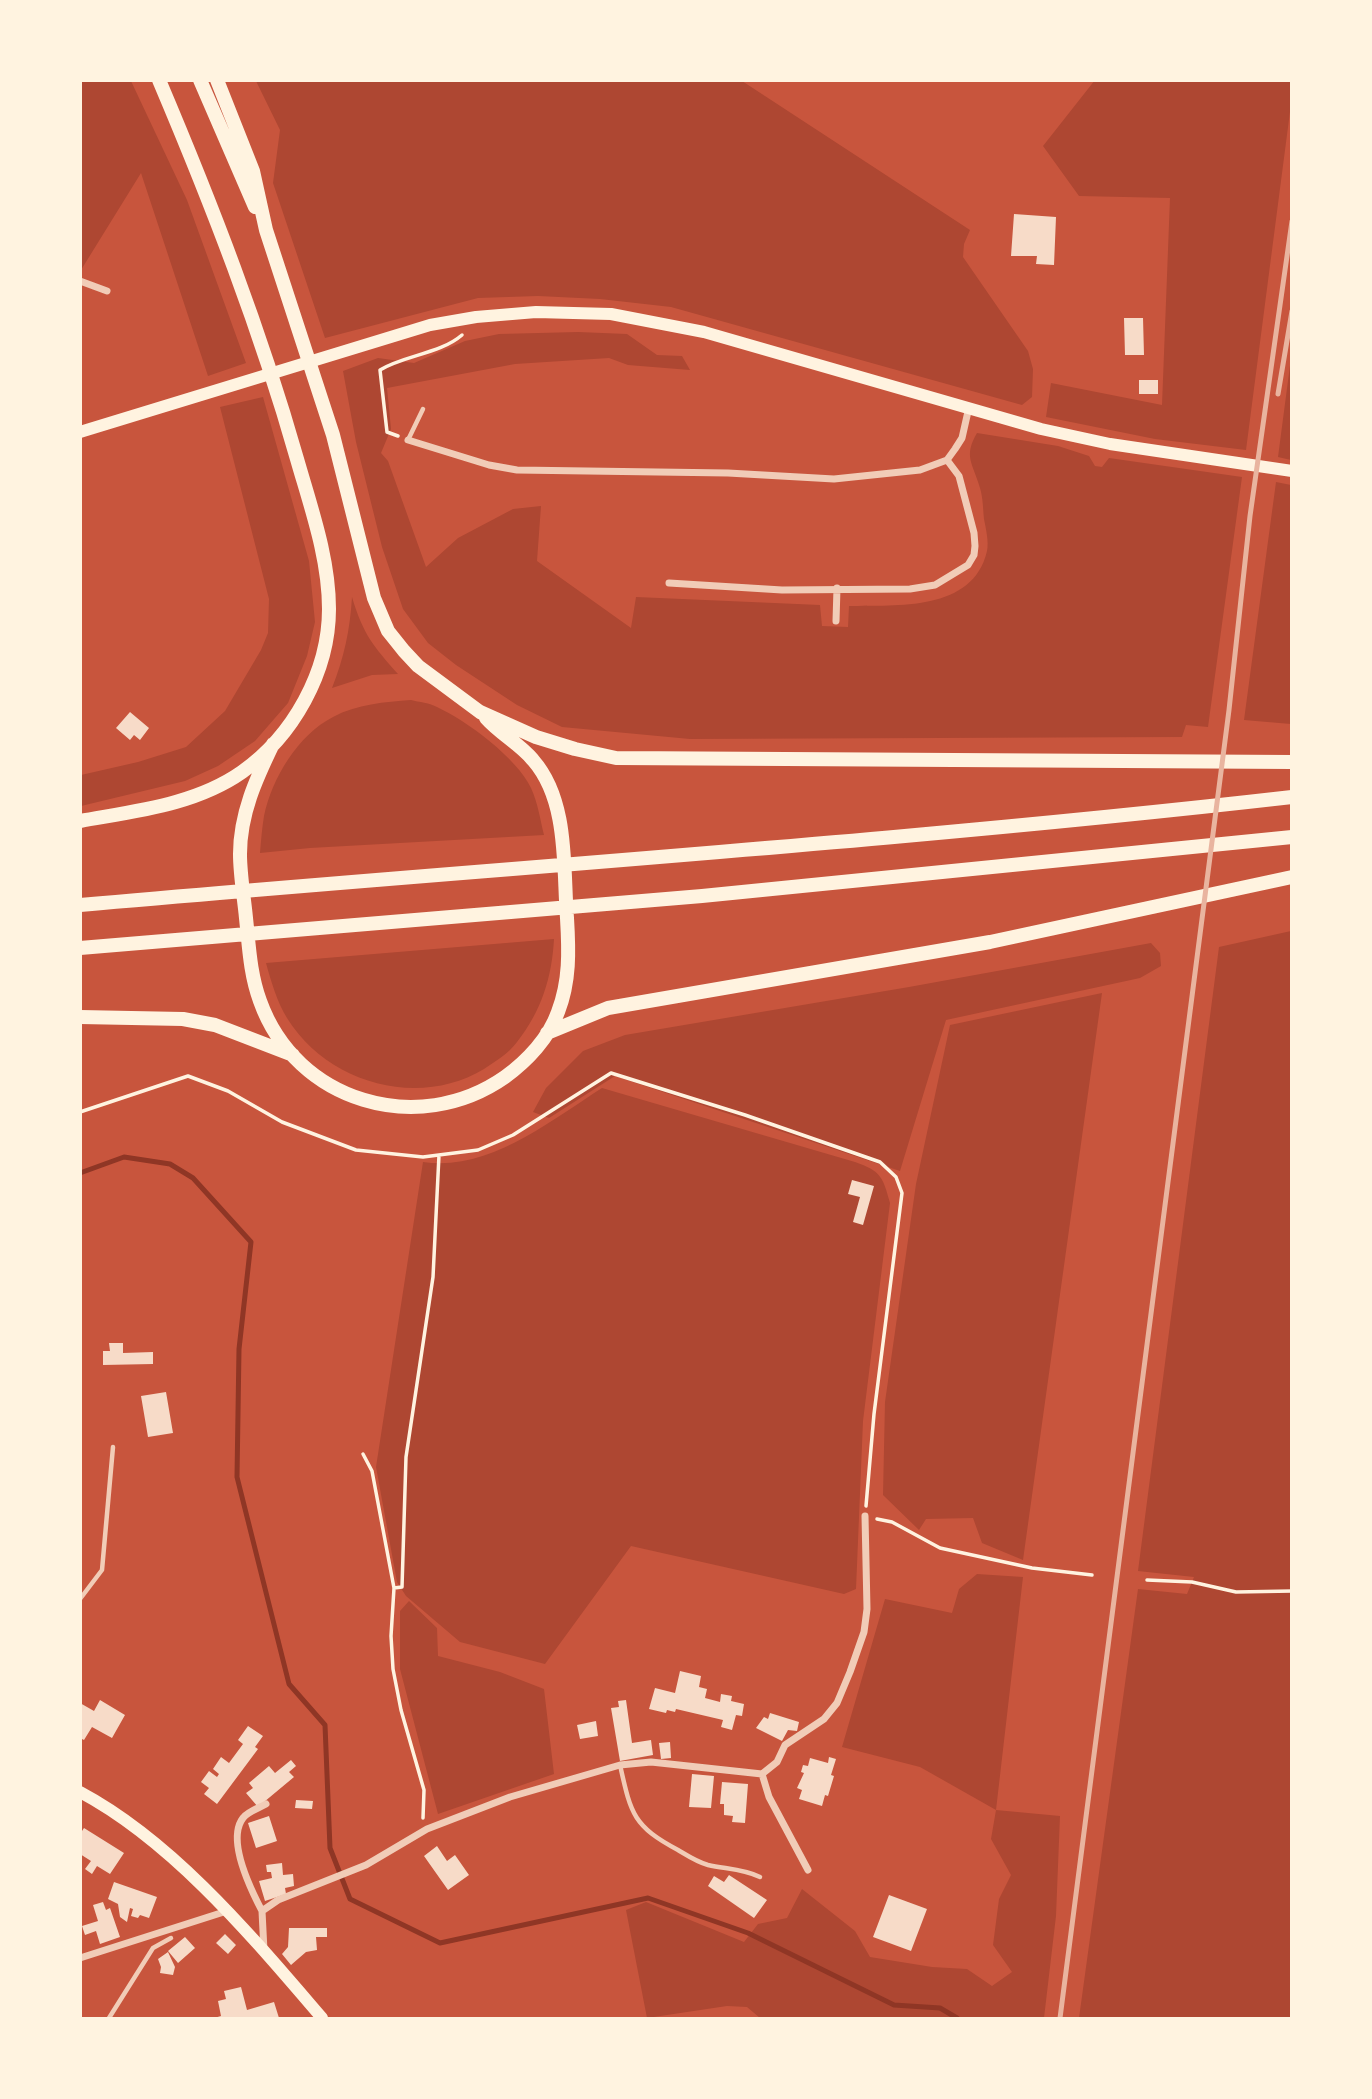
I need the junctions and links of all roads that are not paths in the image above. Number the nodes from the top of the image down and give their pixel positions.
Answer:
1 (159, 80) edge
2 (200, 80) edge
3 (217, 80) edge
4 (266, 230) junction
5 (80, 281) edge
6 (107, 291) dead end
7 (969, 407) junction
8 (423, 409) dead end
9 (80, 432) edge
10 (408, 440) joint
11 (947, 460) junction
12 (1292, 471) edge
13 (669, 583) dead end
14 (837, 589) junction
15 (836, 621) dead end
16 (480, 712) junction
17 (273, 744) junction
18 (1292, 753) edge
19 (1045, 759) junction
20 (1292, 762) edge
21 (1292, 797) edge
22 (80, 821) edge
23 (1292, 837) edge
24 (1292, 877) edge
25 (80, 905) edge
26 (80, 948) edge
27 (80, 1017) edge
28 (547, 1034) junction
29 (294, 1056) junction
30 (113, 1447) dead end
31 (865, 1516) road end
32 (80, 1599) edge
33 (620, 1765) junction
34 (762, 1774) junction
35 (82, 1796) edge
36 (266, 1804) dead end
37 (808, 1870) dead end
38 (761, 1877) dead end
39 (262, 1910) junction
40 (227, 1911) junction
41 (149, 1936) junction
42 (171, 1938) dead end
43 (153, 1948) junction
44 (264, 1952) junction
45 (80, 1958) edge
46 (109, 2018) edge
47 (322, 2018) edge

1 - 17 highway
2 - 4 highway
3 - 4 highway
4 - 16 highway
5 - 6 street
7 - 9 main road
7 - 11 street
7 - 12 main road
8 - 10 lane
10 - 11 street
11 - 14 street
13 - 14 street
14 - 15 street
16 - 19 highway
16 - 28 highway
17 - 22 highway
17 - 29 highway
18 - 19 highway
19 - 20 highway
21 - 25 highway
23 - 26 highway
24 - 28 highway
27 - 29 highway
28 - 29 highway
30 - 32 lane
31 - 34 street
33 - 34 street
33 - 38 lane
33 - 39 street
34 - 37 street
35 - 40 main road
36 - 39 street
39 - 44 street
40 - 41 street
40 - 44 main road
41 - 43 lane
41 - 45 street
42 - 43 lane
43 - 46 lane
44 - 47 main road

